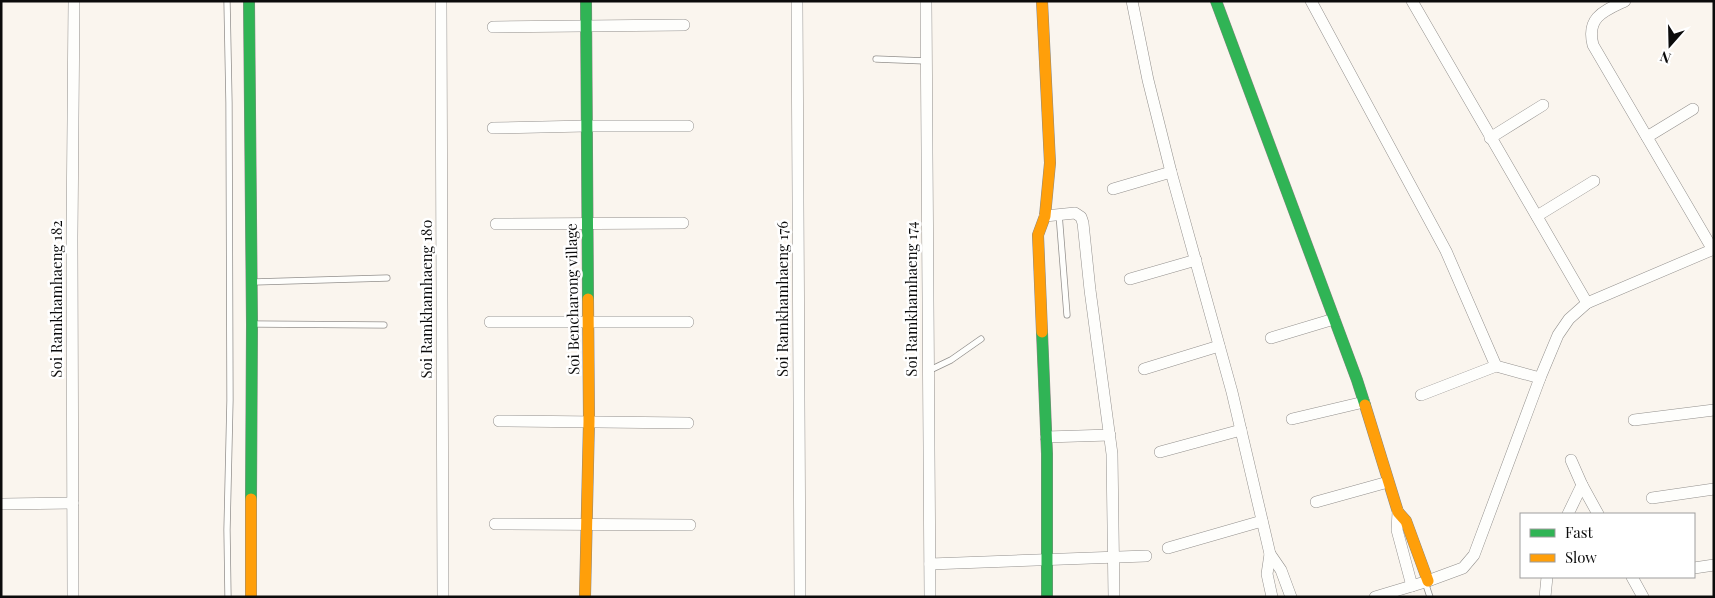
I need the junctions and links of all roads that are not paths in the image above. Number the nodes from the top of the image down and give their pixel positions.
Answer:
1 (74, 1) edge
2 (227, 1) edge
3 (249, 1) edge
4 (441, 1) edge
5 (586, 1) edge
6 (797, 1) edge
7 (926, 1) edge
8 (1042, 1) edge
9 (1132, 1) edge
10 (1216, 1) edge
11 (1311, 1) edge
12 (1412, 1) edge
13 (1625, 1) edge
14 (684, 25) dead end
15 (493, 27) dead end
16 (586, 27) junction
17 (876, 59) dead end
18 (926, 60) junction
19 (1543, 105) dead end
20 (1693, 109) dead end
21 (586, 126) junction
22 (688, 126) dead end
23 (493, 128) dead end
24 (1647, 137) junction
25 (1490, 138) junction
26 (1171, 172) junction
27 (1594, 181) dead end
28 (1113, 189) dead end
29 (1059, 214) junction
30 (1046, 216) junction
31 (1537, 216) junction
32 (683, 223) dead end
33 (496, 224) dead end
34 (587, 224) junction
35 (1714, 250) edge
36 (1196, 260) junction
37 (387, 278) dead end
38 (1130, 280) dead end
39 (252, 282) junction
40 (1587, 303) junction
41 (1067, 315) dead end
42 (1334, 319) junction
43 (490, 322) dead end
44 (588, 322) junction
45 (688, 322) dead end
46 (252, 324) junction
47 (384, 325) dead end
48 (1271, 338) dead end
49 (981, 339) dead end
50 (1219, 346) junction
51 (1496, 366) junction
52 (1144, 369) dead end
53 (928, 372) junction
54 (1540, 378) junction
55 (1420, 395) dead end
56 (1364, 402) junction
57 (1714, 410) edge
58 (1292, 419) dead end
59 (1634, 420) dead end
60 (499, 421) dead end
61 (589, 421) junction
62 (688, 423) dead end
63 (1241, 430) junction
64 (1110, 434) junction
65 (1046, 437) junction
66 (1160, 452) dead end
67 (1571, 460) dead end
68 (1388, 482) junction
69 (1582, 485) junction
70 (1714, 489) edge
71 (1652, 498) dead end
72 (1316, 502) dead end
73 (72, 503) junction
74 (3, 504) dead end
75 (1398, 512) junction
76 (1568, 513) edge
77 (1597, 513) edge
78 (1262, 521) junction
79 (495, 524) dead end
80 (587, 525) junction
81 (690, 525) dead end
82 (1168, 548) dead end
83 (1270, 554) junction
84 (1146, 556) dead end
85 (1113, 558) junction
86 (1047, 560) junction
87 (930, 564) junction
88 (1714, 564) edge
89 (1695, 568) edge
90 (1547, 578) edge
91 (1633, 578) edge
92 (1426, 582) junction
93 (1412, 586) junction
94 (73, 597) edge
95 (228, 597) edge
96 (252, 597) edge
97 (443, 597) edge
98 (585, 597) edge
99 (800, 597) edge
100 (930, 597) edge
101 (1047, 597) edge
102 (1114, 597) edge
103 (1272, 597) edge
104 (1290, 597) edge
105 (1375, 597) edge
106 (1430, 597) edge
107 (1545, 597) edge
108 (1643, 597) edge

1 - 73 street, Soi Ramkhamhaeng 182
2 - 95 lane
3 - 39 street
4 - 97 street, Soi Ramkhamhaeng 180
5 - 16 street, Soi Bencharong village
6 - 99 street, Soi Ramkhamhaeng 176
7 - 18 street, Soi Ramkhamhaeng 174
8 - 30 street
9 - 26 street
10 - 42 street
11 - 51 street
12 - 25 street
13 - 24 street
14 - 16 street
15 - 16 street
16 - 21 street, Soi Bencharong village
17 - 18 lane
18 - 53 street, Soi Ramkhamhaeng 174
19 - 25 street
20 - 24 street
21 - 22 street
21 - 23 street
21 - 34 street, Soi Bencharong village
24 - 35 street
25 - 31 street
26 - 28 street
26 - 36 street
27 - 31 street
29 - 30 street
29 - 41 lane
29 - 64 street
30 - 65 street
31 - 40 street
32 - 34 street
33 - 34 street
34 - 44 street, Soi Bencharong village
35 - 40 street
36 - 38 street
36 - 50 street
37 - 39 lane
39 - 46 street
40 - 54 street
42 - 48 street
42 - 56 street
43 - 44 street
44 - 45 street
44 - 61 street, Soi Bencharong village
46 - 47 lane
46 - 96 street
49 - 53 lane
50 - 52 street
50 - 63 street
51 - 54 street
51 - 55 street
53 - 87 street, Soi Ramkhamhaeng 174
54 - 92 street
56 - 58 street
56 - 68 street
57 - 59 street
60 - 61 street
61 - 62 street
61 - 80 street, Soi Bencharong village
63 - 66 street
63 - 78 street
64 - 65 street
64 - 85 street
65 - 86 street
67 - 69 street
68 - 72 street
68 - 75 street
69 - 76 street
69 - 77 street
70 - 71 street
73 - 74 street
73 - 94 street, Soi Ramkhamhaeng 182
75 - 92 street
75 - 93 street
78 - 82 street
78 - 83 street
79 - 80 street
80 - 81 street
80 - 98 street, Soi Bencharong village
83 - 103 street
83 - 104 street
84 - 85 street
85 - 86 street
85 - 102 street
86 - 87 street
86 - 101 street
87 - 100 street, Soi Ramkhamhaeng 174
88 - 89 street
90 - 107 street
91 - 108 street
92 - 93 street
92 - 106 lane
93 - 105 street

